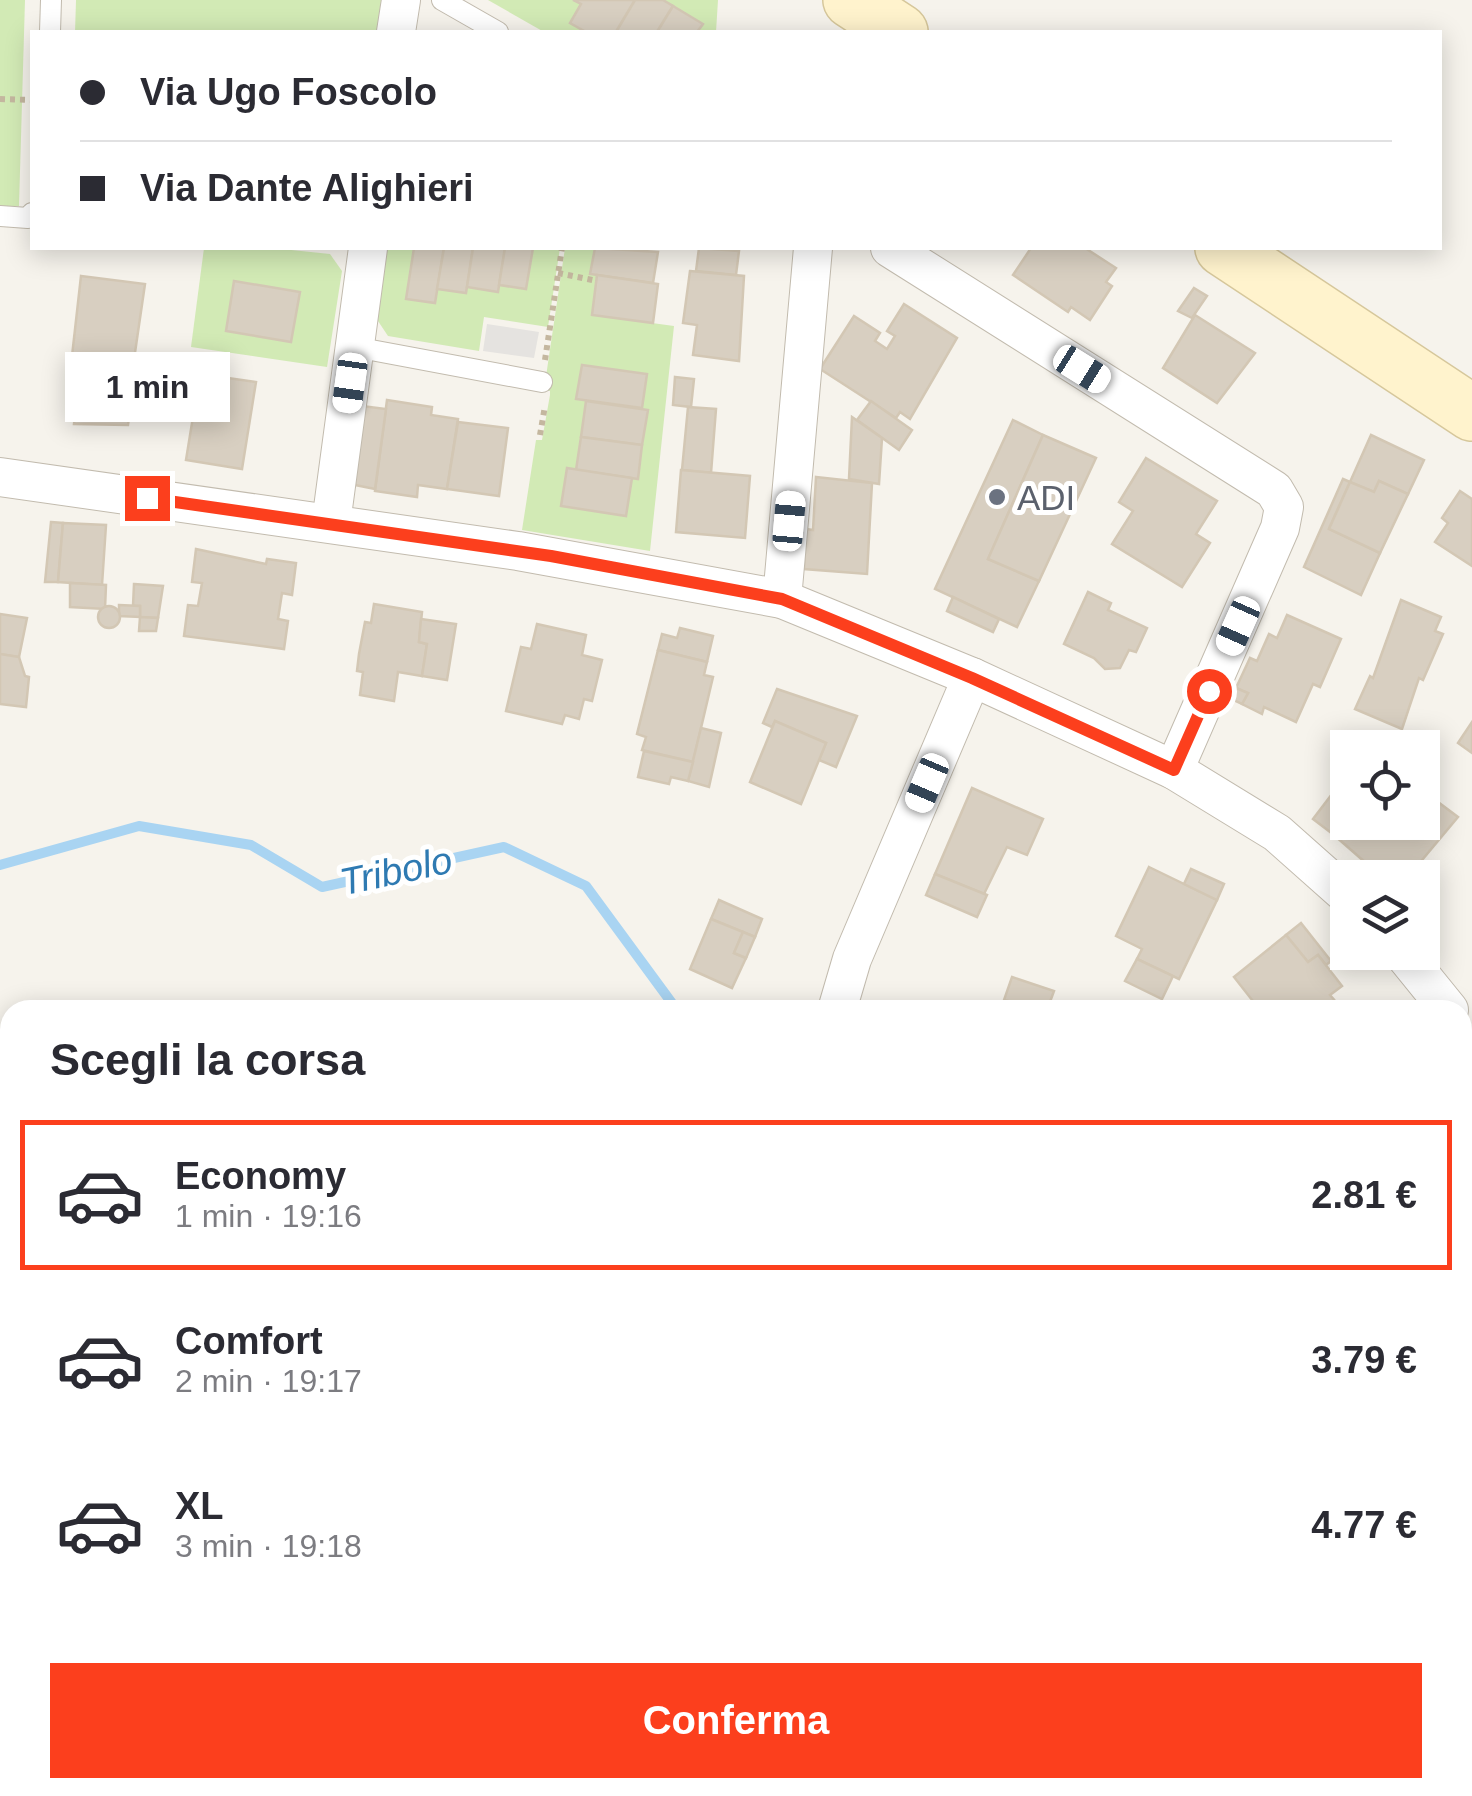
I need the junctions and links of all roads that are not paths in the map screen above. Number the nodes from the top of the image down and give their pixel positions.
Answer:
1 (51, 0) edge
2 (401, 0) edge
3 (442, 0) edge
4 (851, 0) edge
5 (50, 30) edge
6 (396, 30) edge
7 (494, 30) edge
8 (897, 30) edge
9 (0, 216) edge
10 (30, 216) edge
11 (368, 250) edge
12 (813, 250) edge
13 (893, 250) edge
14 (1227, 250) edge
15 (355, 347) junction
16 (542, 382) road end
17 (1472, 412) edge
18 (0, 477) edge
19 (332, 523) junction
20 (782, 599) junction
21 (972, 678) junction
22 (1174, 770) junction
23 (1330, 880) edge
24 (1417, 970) edge
25 (840, 1000) edge
26 (1441, 1000) edge

1 - 5 lane
2 - 6 street
3 - 7 lane
4 - 8 street
9 - 10 lane
11 - 15 street
12 - 20 street
13 - 22 street
14 - 17 street
15 - 16 lane
15 - 19 street
18 - 19 street
19 - 20 street
20 - 21 street
21 - 22 street
21 - 25 street
22 - 23 street
24 - 26 street

